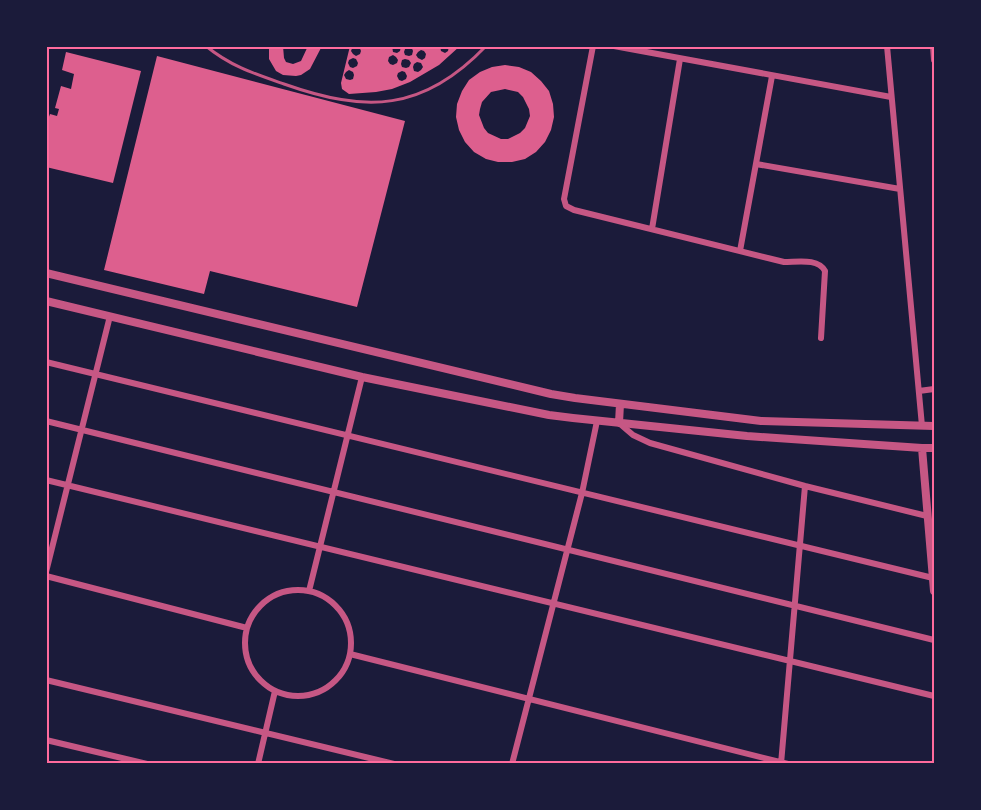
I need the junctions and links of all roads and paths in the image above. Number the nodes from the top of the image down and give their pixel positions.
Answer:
1 (206, 46) edge
2 (486, 46) edge
3 (593, 46) edge
4 (614, 46) edge
5 (887, 46) edge
6 (933, 46) edge
7 (681, 59) junction
8 (934, 60) edge
9 (772, 76) junction
10 (891, 97) junction
11 (756, 164) junction
12 (900, 189) junction
13 (652, 229) junction
14 (740, 251) junction
15 (46, 273) edge
16 (46, 300) edge
17 (110, 316) junction
18 (821, 338) dead end
19 (46, 362) edge
20 (96, 374) junction
21 (362, 376) junction
22 (934, 389) edge
23 (919, 391) junction
24 (620, 404) junction
25 (46, 421) edge
26 (597, 421) junction
27 (619, 423) junction
28 (922, 426) junction
29 (934, 426) edge
30 (82, 430) junction
31 (347, 435) junction
32 (922, 448) junction
33 (934, 448) edge
34 (46, 480) edge
35 (68, 485) junction
36 (805, 486) junction
37 (333, 492) junction
38 (582, 493) junction
39 (927, 516) junction
40 (800, 546) junction
41 (320, 547) junction
42 (567, 549) junction
43 (46, 572) edge
44 (46, 576) edge
45 (933, 578) edge
46 (309, 591) junction
47 (934, 591) edge
48 (553, 603) junction
49 (795, 605) junction
50 (247, 628) junction
51 (934, 640) edge
52 (350, 654) junction
53 (790, 661) junction
54 (46, 680) edge
55 (275, 691) junction
56 (934, 696) edge
57 (528, 698) junction
58 (266, 733) junction
59 (46, 740) edge
60 (783, 763) edge
61 (147, 764) edge
62 (258, 764) edge
63 (394, 764) edge
64 (512, 764) edge

1 - 2 lane
3 - 13 street
4 - 7 street
5 - 10 street
6 - 8 street
7 - 9 street
7 - 13 street
9 - 10 street
9 - 11 street
10 - 12 street
11 - 12 street
11 - 14 street
12 - 23 street
13 - 14 street
14 - 18 street
15 - 24 street
16 - 17 street
17 - 20 street
17 - 21 street
19 - 20 street
20 - 30 street
20 - 31 street
21 - 26 street
21 - 31 street
22 - 23 street
23 - 28 street
24 - 27 street
24 - 28 street
25 - 30 street
26 - 27 street
26 - 38 street
27 - 32 street
27 - 36 street
28 - 29 street
30 - 35 street
30 - 37 street
31 - 37 street
31 - 38 street
32 - 33 street
32 - 39 street
34 - 35 street
35 - 41 street
35 - 43 street
36 - 39 street
36 - 40 street
37 - 41 street
37 - 42 street
38 - 40 street
38 - 42 street
39 - 45 street
40 - 45 street
40 - 49 street
41 - 46 street
41 - 48 street
42 - 48 street
42 - 49 street
44 - 50 street
45 - 47 street
46 - 50 street
46 - 52 street
48 - 53 street
48 - 57 street
49 - 51 street
49 - 53 street
50 - 55 street
52 - 55 street
52 - 57 street
53 - 56 street
53 - 60 street
54 - 58 street
55 - 58 street
57 - 60 street
57 - 64 street
58 - 62 street
58 - 63 street
59 - 61 street

